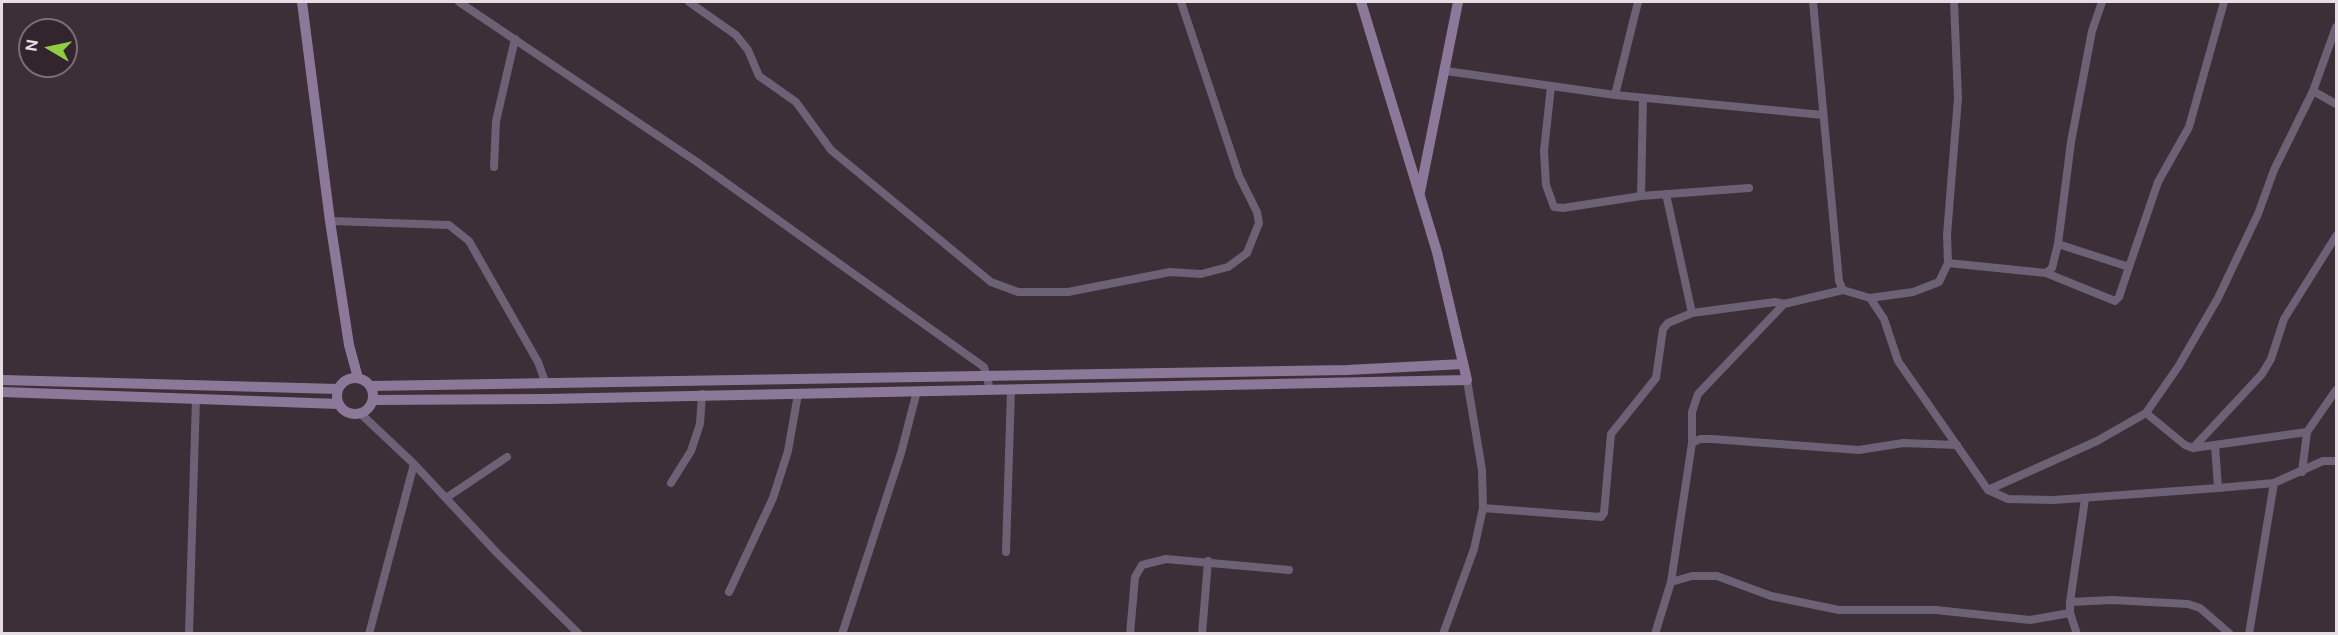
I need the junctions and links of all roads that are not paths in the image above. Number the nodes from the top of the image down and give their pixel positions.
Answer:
1 (302, 2) edge
2 (459, 2) edge
3 (688, 2) edge
4 (1181, 2) edge
5 (1361, 2) edge
6 (1458, 2) edge
7 (1638, 2) edge
8 (1813, 2) edge
9 (1954, 2) edge
10 (2102, 2) edge
11 (2224, 2) edge
12 (2337, 27) edge
13 (515, 39) junction
14 (1446, 71) junction
15 (1551, 86) junction
16 (2313, 90) junction
17 (1615, 95) junction
18 (1643, 98) junction
19 (2337, 104) edge
20 (1823, 115) junction
21 (494, 167) dead end
22 (1749, 188) dead end
23 (1419, 193) junction
24 (1666, 194) junction
25 (1641, 196) junction
26 (330, 221) junction
27 (2337, 236) edge
28 (2058, 244) junction
29 (1948, 263) junction
30 (2128, 267) junction
31 (2046, 273) junction
32 (1844, 290) junction
33 (1870, 298) junction
34 (1784, 304) junction
35 (1692, 313) junction
36 (1463, 364) junction
37 (988, 376) junction
38 (357, 378) junction
39 (2, 380) edge
40 (1467, 380) junction
41 (546, 384) junction
42 (370, 386) junction
43 (339, 389) junction
44 (1011, 389) junction
45 (990, 390) junction
46 (2337, 390) edge
47 (917, 391) junction
48 (2, 392) edge
49 (702, 394) junction
50 (798, 394) junction
51 (196, 398) junction
52 (373, 400) junction
53 (339, 404) junction
54 (2146, 413) junction
55 (361, 414) junction
56 (2307, 432) junction
57 (1692, 443) junction
58 (1956, 445) junction
59 (2215, 445) junction
60 (2193, 448) junction
61 (507, 457) dead end
62 (2337, 461) edge
63 (414, 464) junction
64 (2302, 472) junction
65 (671, 483) dead end
66 (2274, 483) junction
67 (2218, 488) junction
68 (1988, 490) junction
69 (446, 498) junction
70 (2085, 499) junction
71 (1484, 508) junction
72 (1006, 552) dead end
73 (1208, 561) junction
74 (1289, 570) dead end
75 (1671, 582) junction
76 (729, 592) dead end
77 (2070, 602) junction
78 (2070, 613) junction
79 (189, 633) edge
80 (369, 633) edge
81 (579, 633) edge
82 (842, 633) edge
83 (1130, 633) edge
84 (1202, 633) edge
85 (1443, 633) edge
86 (1655, 633) edge
87 (2077, 633) edge
88 (2230, 633) edge
89 (2249, 633) edge

1 - 26 street
2 - 13 street
3 - 4 street
5 - 23 street
6 - 14 street
7 - 17 street
8 - 20 street
9 - 29 street
10 - 28 street
11 - 30 street
12 - 16 street
13 - 21 street
13 - 37 street
14 - 15 street
14 - 23 street
15 - 17 street
15 - 25 street
16 - 19 street
16 - 54 street
17 - 18 street
18 - 20 street
18 - 25 street
20 - 32 street
22 - 24 street
23 - 36 street
24 - 25 street
24 - 35 street
26 - 38 street
26 - 41 street
27 - 60 street
28 - 30 street
28 - 31 street
29 - 31 street
29 - 33 street
30 - 31 street
32 - 33 street
32 - 34 street
33 - 58 street
34 - 35 street
34 - 57 street
35 - 71 street
36 - 37 street
36 - 40 street
37 - 41 street
37 - 45 street
38 - 42 street
38 - 43 street
39 - 43 street
40 - 44 street
40 - 71 street
41 - 42 street
42 - 52 street
43 - 53 street
44 - 45 street
44 - 72 street
45 - 47 street
46 - 56 street
47 - 50 street
47 - 82 street
48 - 51 street
49 - 50 street
49 - 52 street
49 - 65 street
50 - 76 street
51 - 53 street
51 - 79 street
52 - 55 street
53 - 55 street
54 - 60 street
54 - 68 street
55 - 63 street
56 - 59 street
56 - 64 street
57 - 58 street
57 - 75 street
58 - 68 street
59 - 60 street
59 - 67 street
61 - 69 street
62 - 64 street
63 - 69 street
63 - 80 street
64 - 66 street
66 - 67 street
66 - 89 street
67 - 70 street
68 - 70 street
69 - 81 street
70 - 77 street
71 - 85 street
73 - 74 street
73 - 83 street
73 - 84 street
75 - 78 street
75 - 86 street
77 - 78 street
77 - 88 street
78 - 87 street

